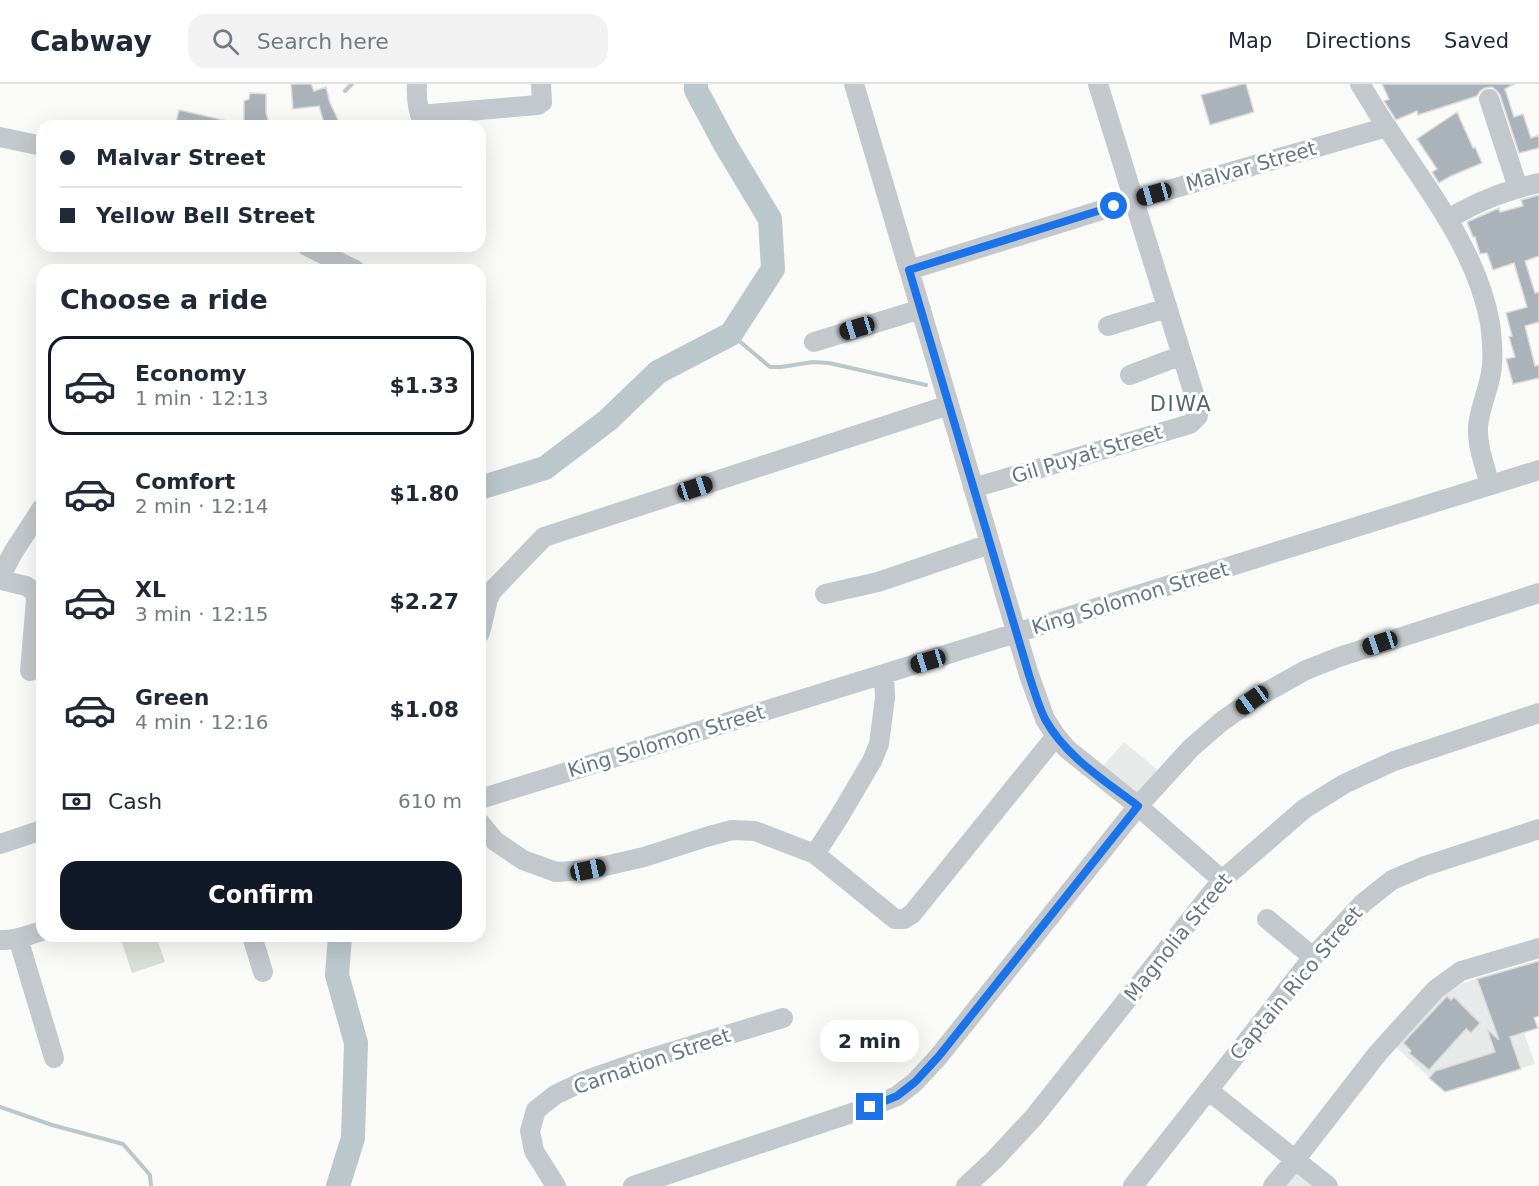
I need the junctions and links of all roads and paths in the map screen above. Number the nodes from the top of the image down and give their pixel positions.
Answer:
1 (417, 84) edge
2 (542, 84) edge
3 (854, 84) edge
4 (1098, 84) edge
5 (1360, 84) edge
6 (1489, 99) dead end
7 (422, 120) edge
8 (1387, 127) junction
9 (0, 137) edge
10 (36, 145) edge
11 (1539, 183) edge
12 (1518, 188) junction
13 (1134, 200) junction
14 (1448, 219) junction
15 (319, 252) edge
16 (343, 264) edge
17 (909, 270) junction
18 (1167, 308) junction
19 (921, 309) junction
20 (1108, 326) dead end
21 (814, 342) dead end
22 (1182, 355) junction
23 (1130, 375) dead end
24 (949, 405) junction
25 (1539, 470) edge
26 (1490, 485) junction
27 (973, 488) junction
28 (36, 517) edge
29 (990, 544) junction
30 (1539, 592) edge
31 (825, 594) dead end
32 (36, 599) edge
33 (486, 608) edge
34 (1016, 633) junction
35 (36, 653) edge
36 (30, 670) dead end
37 (884, 674) junction
38 (1539, 713) edge
39 (1056, 736) junction
40 (486, 797) edge
41 (1138, 806) junction
42 (1539, 829) edge
43 (486, 830) edge
44 (36, 833) edge
45 (0, 844) edge
46 (815, 854) junction
47 (1222, 880) junction
48 (1267, 919) dead end
49 (36, 932) edge
50 (9, 939) edge
51 (254, 942) edge
52 (1539, 948) edge
53 (1313, 957) junction
54 (263, 972) dead end
55 (783, 1017) dead end
56 (54, 1058) dead end
57 (1209, 1089) junction
58 (1295, 1160) junction
59 (556, 1186) edge
60 (633, 1186) edge
61 (966, 1186) edge
62 (1133, 1186) edge
63 (1273, 1186) edge
64 (1328, 1186) edge

1 - 7 street
2 - 7 street
3 - 17 street
4 - 13 street
5 - 8 street
6 - 12 street
8 - 13 street, Malvar Street
8 - 14 street
9 - 10 street
11 - 12 street
12 - 14 street
13 - 17 street, Malvar Street
13 - 18 street
14 - 26 street
15 - 16 street
17 - 19 street
18 - 20 street
18 - 22 street
19 - 21 street
19 - 24 street
22 - 23 street
22 - 27 street, Gil Puyat Street
24 - 27 street
24 - 33 street
25 - 26 street, King Solomon Street
26 - 34 street, King Solomon Street
27 - 29 street
28 - 32 street
29 - 31 street
29 - 34 street
30 - 41 street
34 - 37 street, King Solomon Street
34 - 39 street
35 - 36 street
37 - 40 street, King Solomon Street
37 - 46 street
38 - 47 street, Magnolia Street
39 - 41 street
39 - 46 street
41 - 47 street
41 - 60 street
42 - 53 street, Captain Rico Street
43 - 46 street
44 - 45 street
47 - 61 street, Magnolia Street
48 - 53 street
49 - 50 street
50 - 56 street
51 - 54 street
52 - 58 street
53 - 57 street, Captain Rico Street
55 - 59 street, Carnation Street
57 - 58 street
57 - 62 street, Captain Rico Street
58 - 63 street
58 - 64 street

